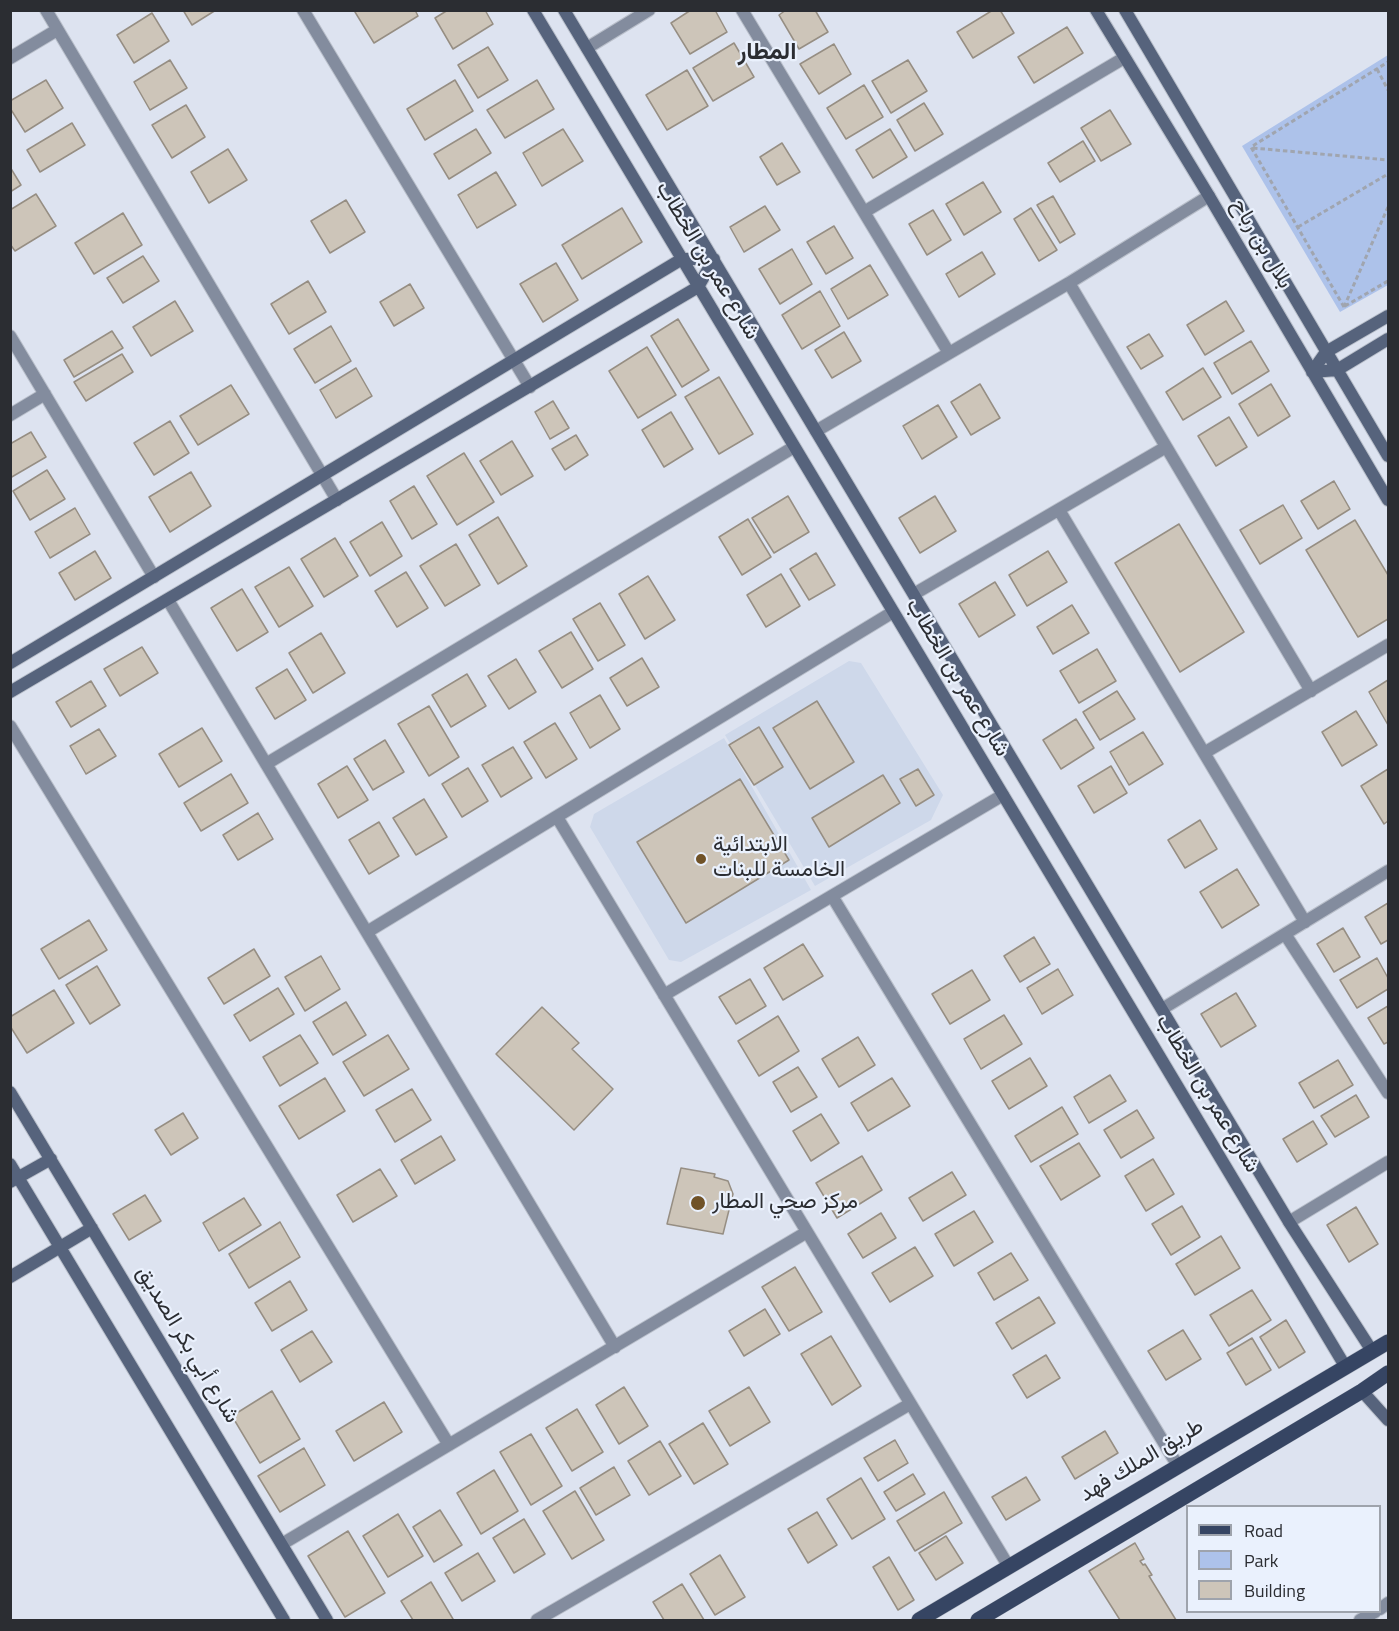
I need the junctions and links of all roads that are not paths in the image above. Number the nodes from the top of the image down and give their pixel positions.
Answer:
1 (46, 10) edge
2 (303, 10) edge
3 (533, 10) edge
4 (564, 10) edge
5 (650, 10) edge
6 (742, 10) edge
7 (1096, 10) edge
8 (1125, 10) edge
9 (57, 30) junction
10 (587, 48) junction
11 (10, 57) edge
12 (1125, 58) junction
13 (1209, 196) junction
14 (864, 212) junction
15 (682, 259) junction
16 (714, 259) junction
17 (1069, 283) junction
18 (698, 287) junction
19 (1389, 316) edge
20 (10, 336) edge
21 (1389, 339) edge
22 (1326, 352) junction
23 (949, 353) junction
24 (514, 360) junction
25 (1337, 370) junction
26 (1312, 372) junction
27 (530, 387) junction
28 (45, 394) junction
29 (10, 415) edge
30 (816, 431) junction
31 (794, 447) junction
32 (1166, 447) junction
33 (1389, 456) edge
34 (322, 475) junction
35 (337, 500) junction
36 (1389, 500) edge
37 (1059, 510) junction
38 (154, 577) junction
39 (914, 594) junction
40 (168, 600) junction
41 (893, 612) junction
42 (1389, 645) edge
43 (10, 663) edge
44 (1311, 691) junction
45 (10, 692) edge
46 (10, 726) edge
47 (1204, 753) junction
48 (267, 764) junction
49 (1003, 795) junction
50 (557, 817) junction
51 (1389, 871) edge
52 (832, 896) junction
53 (1305, 922) junction
54 (367, 932) junction
55 (1286, 934) junction
56 (664, 995) junction
57 (1162, 1009) junction
58 (10, 1092) edge
59 (1389, 1093) edge
60 (51, 1159) junction
61 (1389, 1162) edge
62 (10, 1164) edge
63 (14, 1180) edge
64 (1289, 1222) junction
65 (92, 1228) junction
66 (807, 1232) junction
67 (60, 1247) junction
68 (10, 1277) edge
69 (1389, 1342) edge
70 (615, 1347) junction
71 (1372, 1351) junction
72 (1346, 1366) junction
73 (1388, 1373) edge
74 (1362, 1391) junction
75 (910, 1404) junction
76 (1389, 1420) edge
77 (449, 1445) junction
78 (1178, 1466) junction
79 (282, 1544) junction
80 (1009, 1567) junction
81 (284, 1620) edge
82 (327, 1620) edge
83 (537, 1620) edge
84 (920, 1620) edge
85 (978, 1620) edge

1 - 9 street
2 - 24 street
3 - 15 street, شارع عمر بن الخطاب
4 - 10 street, شارع عمر بن الخطاب
5 - 10 street
6 - 14 street
7 - 12 street, بلال بن رباح
8 - 22 street, بلال بن رباح
9 - 11 street
9 - 34 street
10 - 16 street, شارع عمر بن الخطاب
12 - 13 street, بلال بن رباح
12 - 14 street
13 - 17 street
13 - 26 street, بلال بن رباح
14 - 23 street
15 - 16 street
15 - 18 street, شارع عمر بن الخطاب
15 - 24 street
16 - 18 street
16 - 30 street, شارع عمر بن الخطاب
17 - 23 street
17 - 32 street
18 - 27 street
18 - 31 street, شارع عمر بن الخطاب
19 - 22 street
20 - 28 street
21 - 25 street
22 - 25 street, بلال بن رباح
22 - 26 street
23 - 30 street
24 - 27 street
24 - 34 street
25 - 26 street
25 - 33 street, بلال بن رباح
26 - 36 street, بلال بن رباح
27 - 35 street
28 - 29 street
28 - 38 street
30 - 39 street, شارع عمر بن الخطاب
31 - 41 street, شارع عمر بن الخطاب
31 - 48 street
32 - 37 street
32 - 44 street
34 - 35 street
34 - 38 street
35 - 40 street
37 - 39 street
37 - 47 street
38 - 43 street
39 - 57 street, شارع عمر بن الخطاب
40 - 45 street
40 - 48 street
41 - 49 street, شارع عمر بن الخطاب
41 - 50 street
42 - 44 street
44 - 47 street
46 - 77 street
47 - 53 street
48 - 54 street
49 - 52 street
49 - 72 street, شارع عمر بن الخطاب
50 - 54 street
50 - 56 street
51 - 53 street
52 - 56 street
52 - 78 street
53 - 55 street
54 - 70 street
55 - 57 street
55 - 59 street
56 - 66 street
57 - 64 street, شارع عمر بن الخطاب
58 - 60 street, شارع أبي بكر الصديق
60 - 63 street
60 - 65 street, شارع أبي بكر الصديق
61 - 64 street
62 - 63 street
63 - 67 street
64 - 71 street, شارع عمر بن الخطاب
65 - 67 street
65 - 79 street, شارع أبي بكر الصديق
66 - 70 street
66 - 75 street
67 - 68 street
67 - 81 street
69 - 71 main road, طريق الملك فهد
70 - 77 street
71 - 72 main road, طريق الملك فهد
72 - 78 main road, طريق الملك فهد
73 - 74 main road
74 - 76 street
74 - 85 main road
75 - 80 street
75 - 83 street
77 - 79 street
78 - 80 main road, طريق الملك فهد
79 - 82 street, شارع أبي بكر الصديق
80 - 84 main road, طريق الملك فهد

